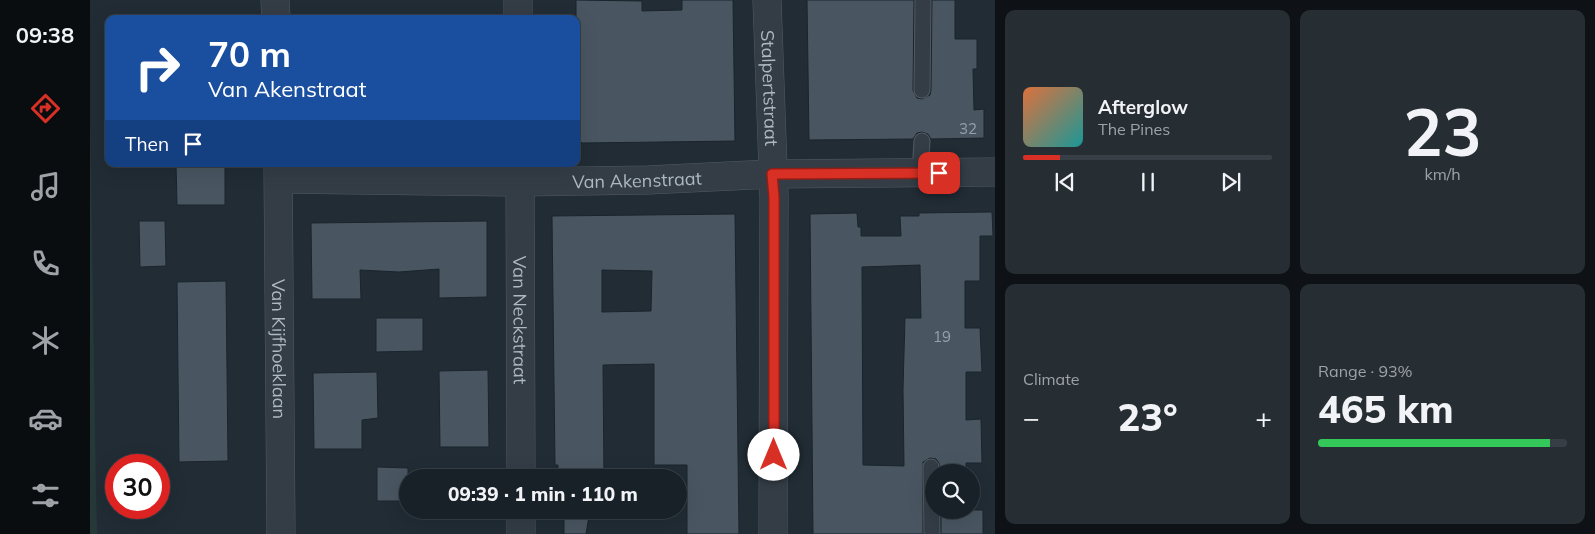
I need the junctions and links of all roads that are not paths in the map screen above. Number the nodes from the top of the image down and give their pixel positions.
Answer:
1 (275, 0) edge
2 (518, 0) edge
3 (767, 0) edge
4 (923, 0) edge
5 (276, 15) edge
6 (518, 15) edge
7 (922, 90) dead end
8 (922, 140) dead end
9 (278, 171) edge
10 (995, 172) edge
11 (520, 173) edge
12 (920, 173) junction
13 (772, 174) junction
14 (520, 469) edge
15 (520, 519) edge
16 (932, 519) edge
17 (281, 534) edge
18 (521, 534) edge
19 (773, 534) edge
20 (932, 534) edge

1 - 5 street
2 - 6 street
3 - 13 street, Stalpertstraat
4 - 7 lane
8 - 12 lane
9 - 11 street, Van Akenstraat
9 - 17 street, Van Kijfhoeklaan
10 - 12 street, Van Akenstraat
11 - 13 street, Van Akenstraat
11 - 14 street, Van Neckstraat
12 - 13 street, Van Akenstraat
13 - 19 street, Stalpertstraat
15 - 18 street
16 - 20 lane

